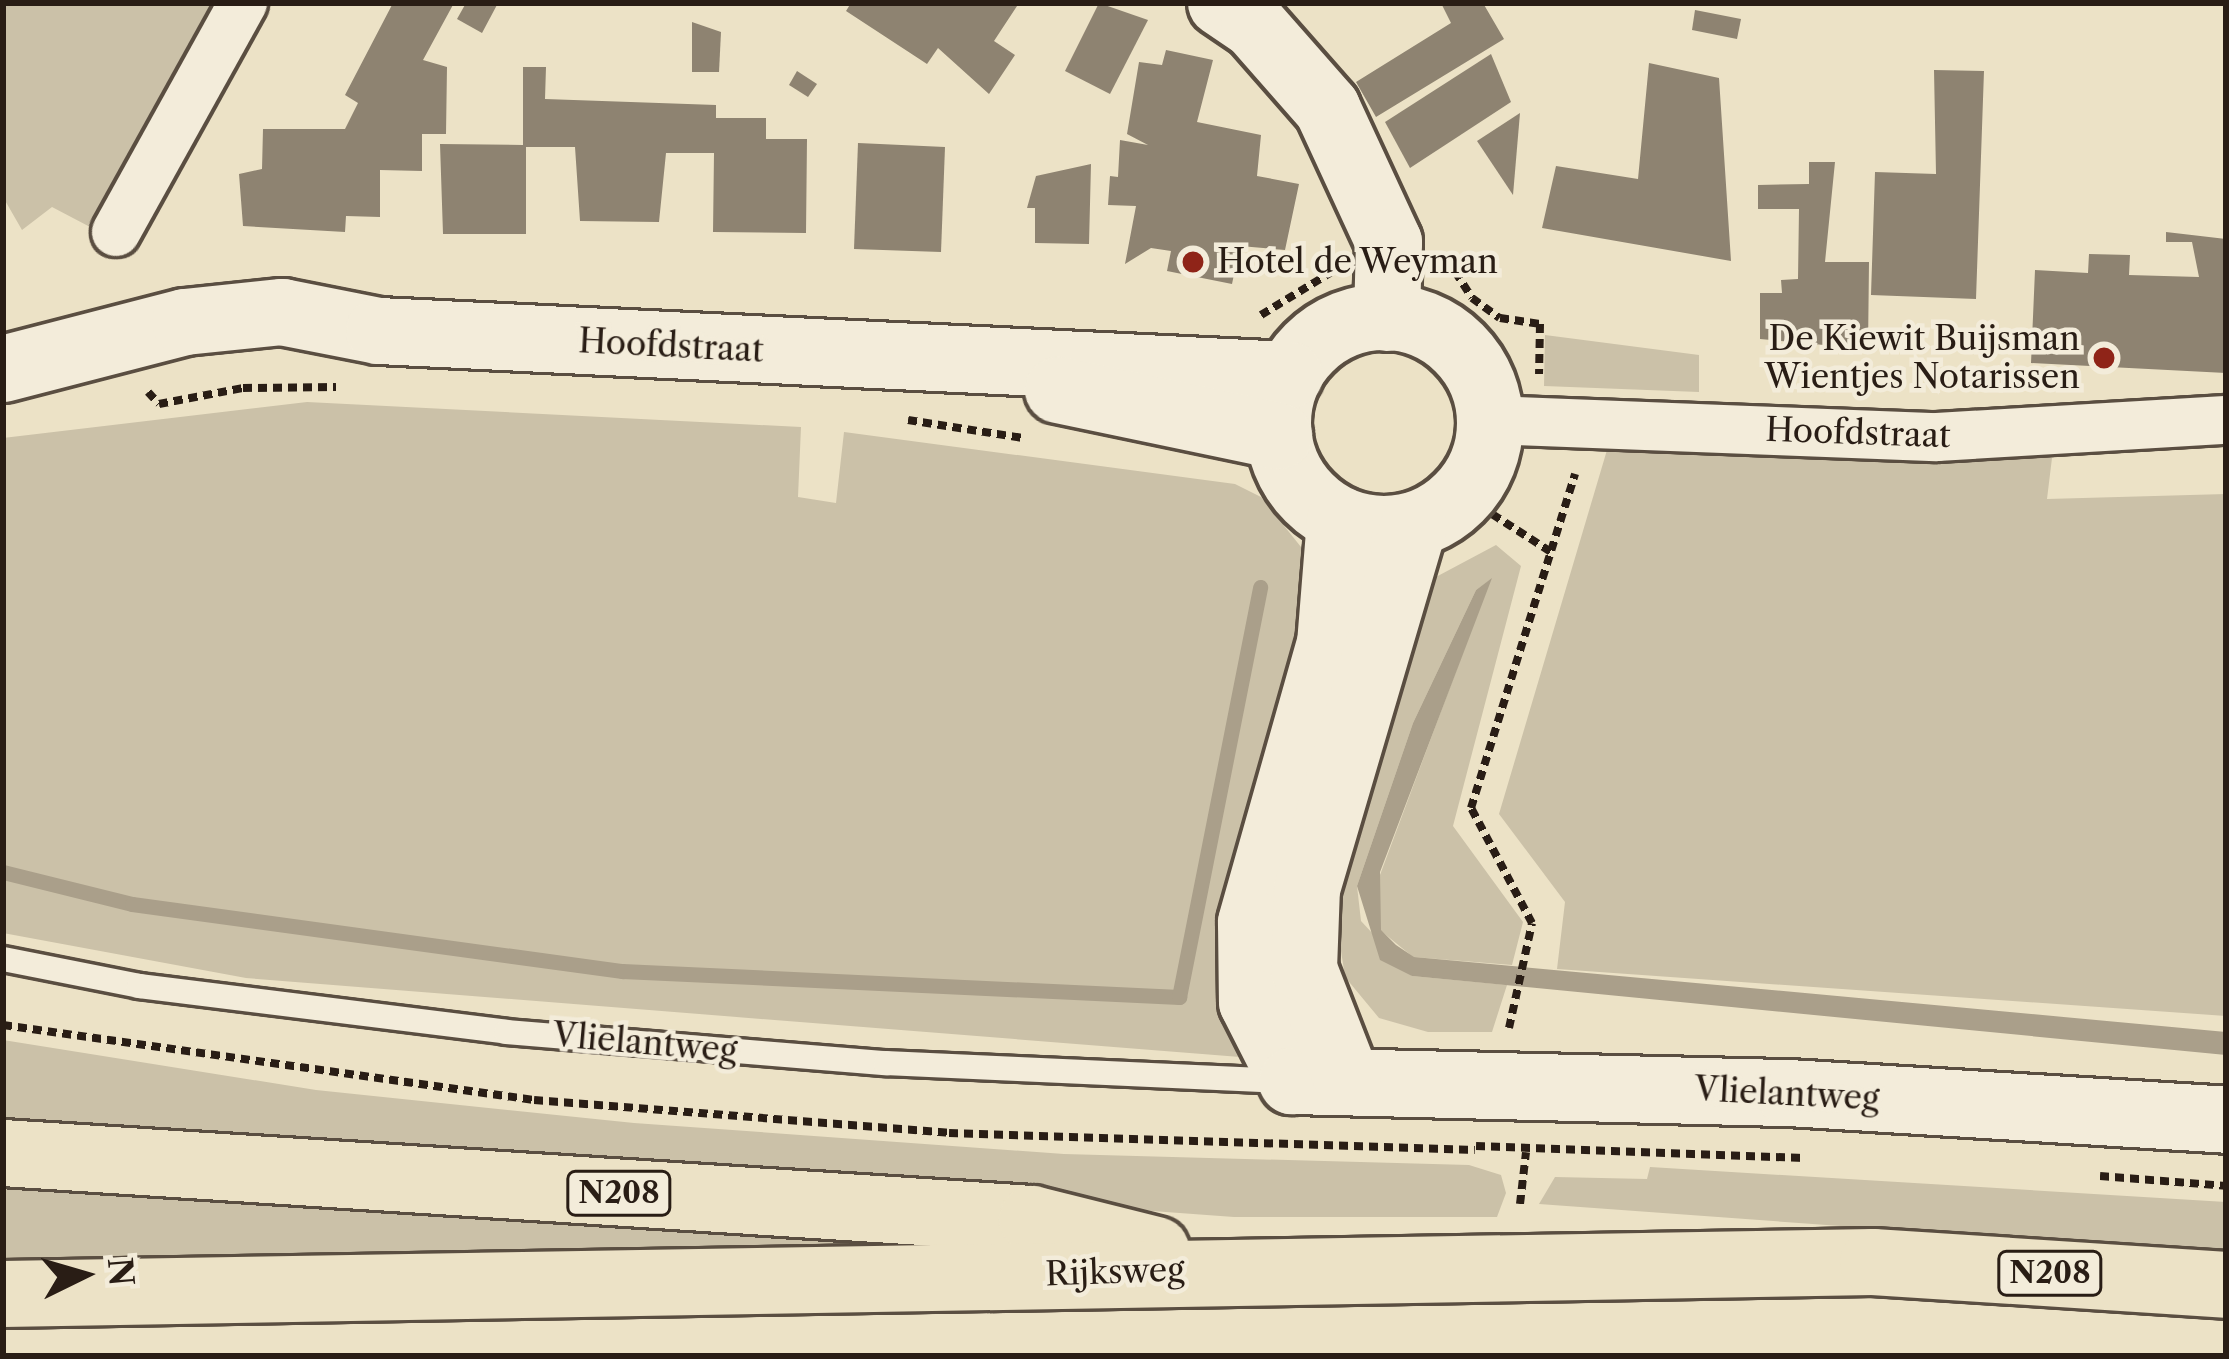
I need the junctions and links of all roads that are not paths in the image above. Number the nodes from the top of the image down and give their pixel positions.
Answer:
1 (243, 3) edge
2 (1221, 3) edge
3 (116, 232) dead end
4 (1387, 318) junction
5 (366, 359) junction
6 (3, 369) edge
7 (3, 406) edge
8 (1284, 406) junction
9 (1490, 420) junction
10 (2226, 420) edge
11 (1438, 510) junction
12 (1340, 520) junction
13 (3, 958) edge
14 (1320, 1082) junction
15 (2226, 1120) edge
16 (3, 1153) edge
17 (1229, 1268) junction
18 (2226, 1285) edge
19 (3, 1294) edge

1 - 3 street
2 - 4 main road
4 - 8 main road
4 - 9 main road
5 - 6 main road, Hoofdstraat
5 - 7 main road, Hoofdstraat
5 - 8 main road, Hoofdstraat
8 - 12 main road
9 - 10 street, Hoofdstraat
9 - 11 main road
11 - 12 main road
11 - 14 main road
12 - 14 main road
13 - 14 lane, Vlielantweg
14 - 15 main road, Vlielantweg
16 - 17 main road, N208
17 - 18 main road, Rijksweg / N208
17 - 19 main road, Rijksweg / N208

